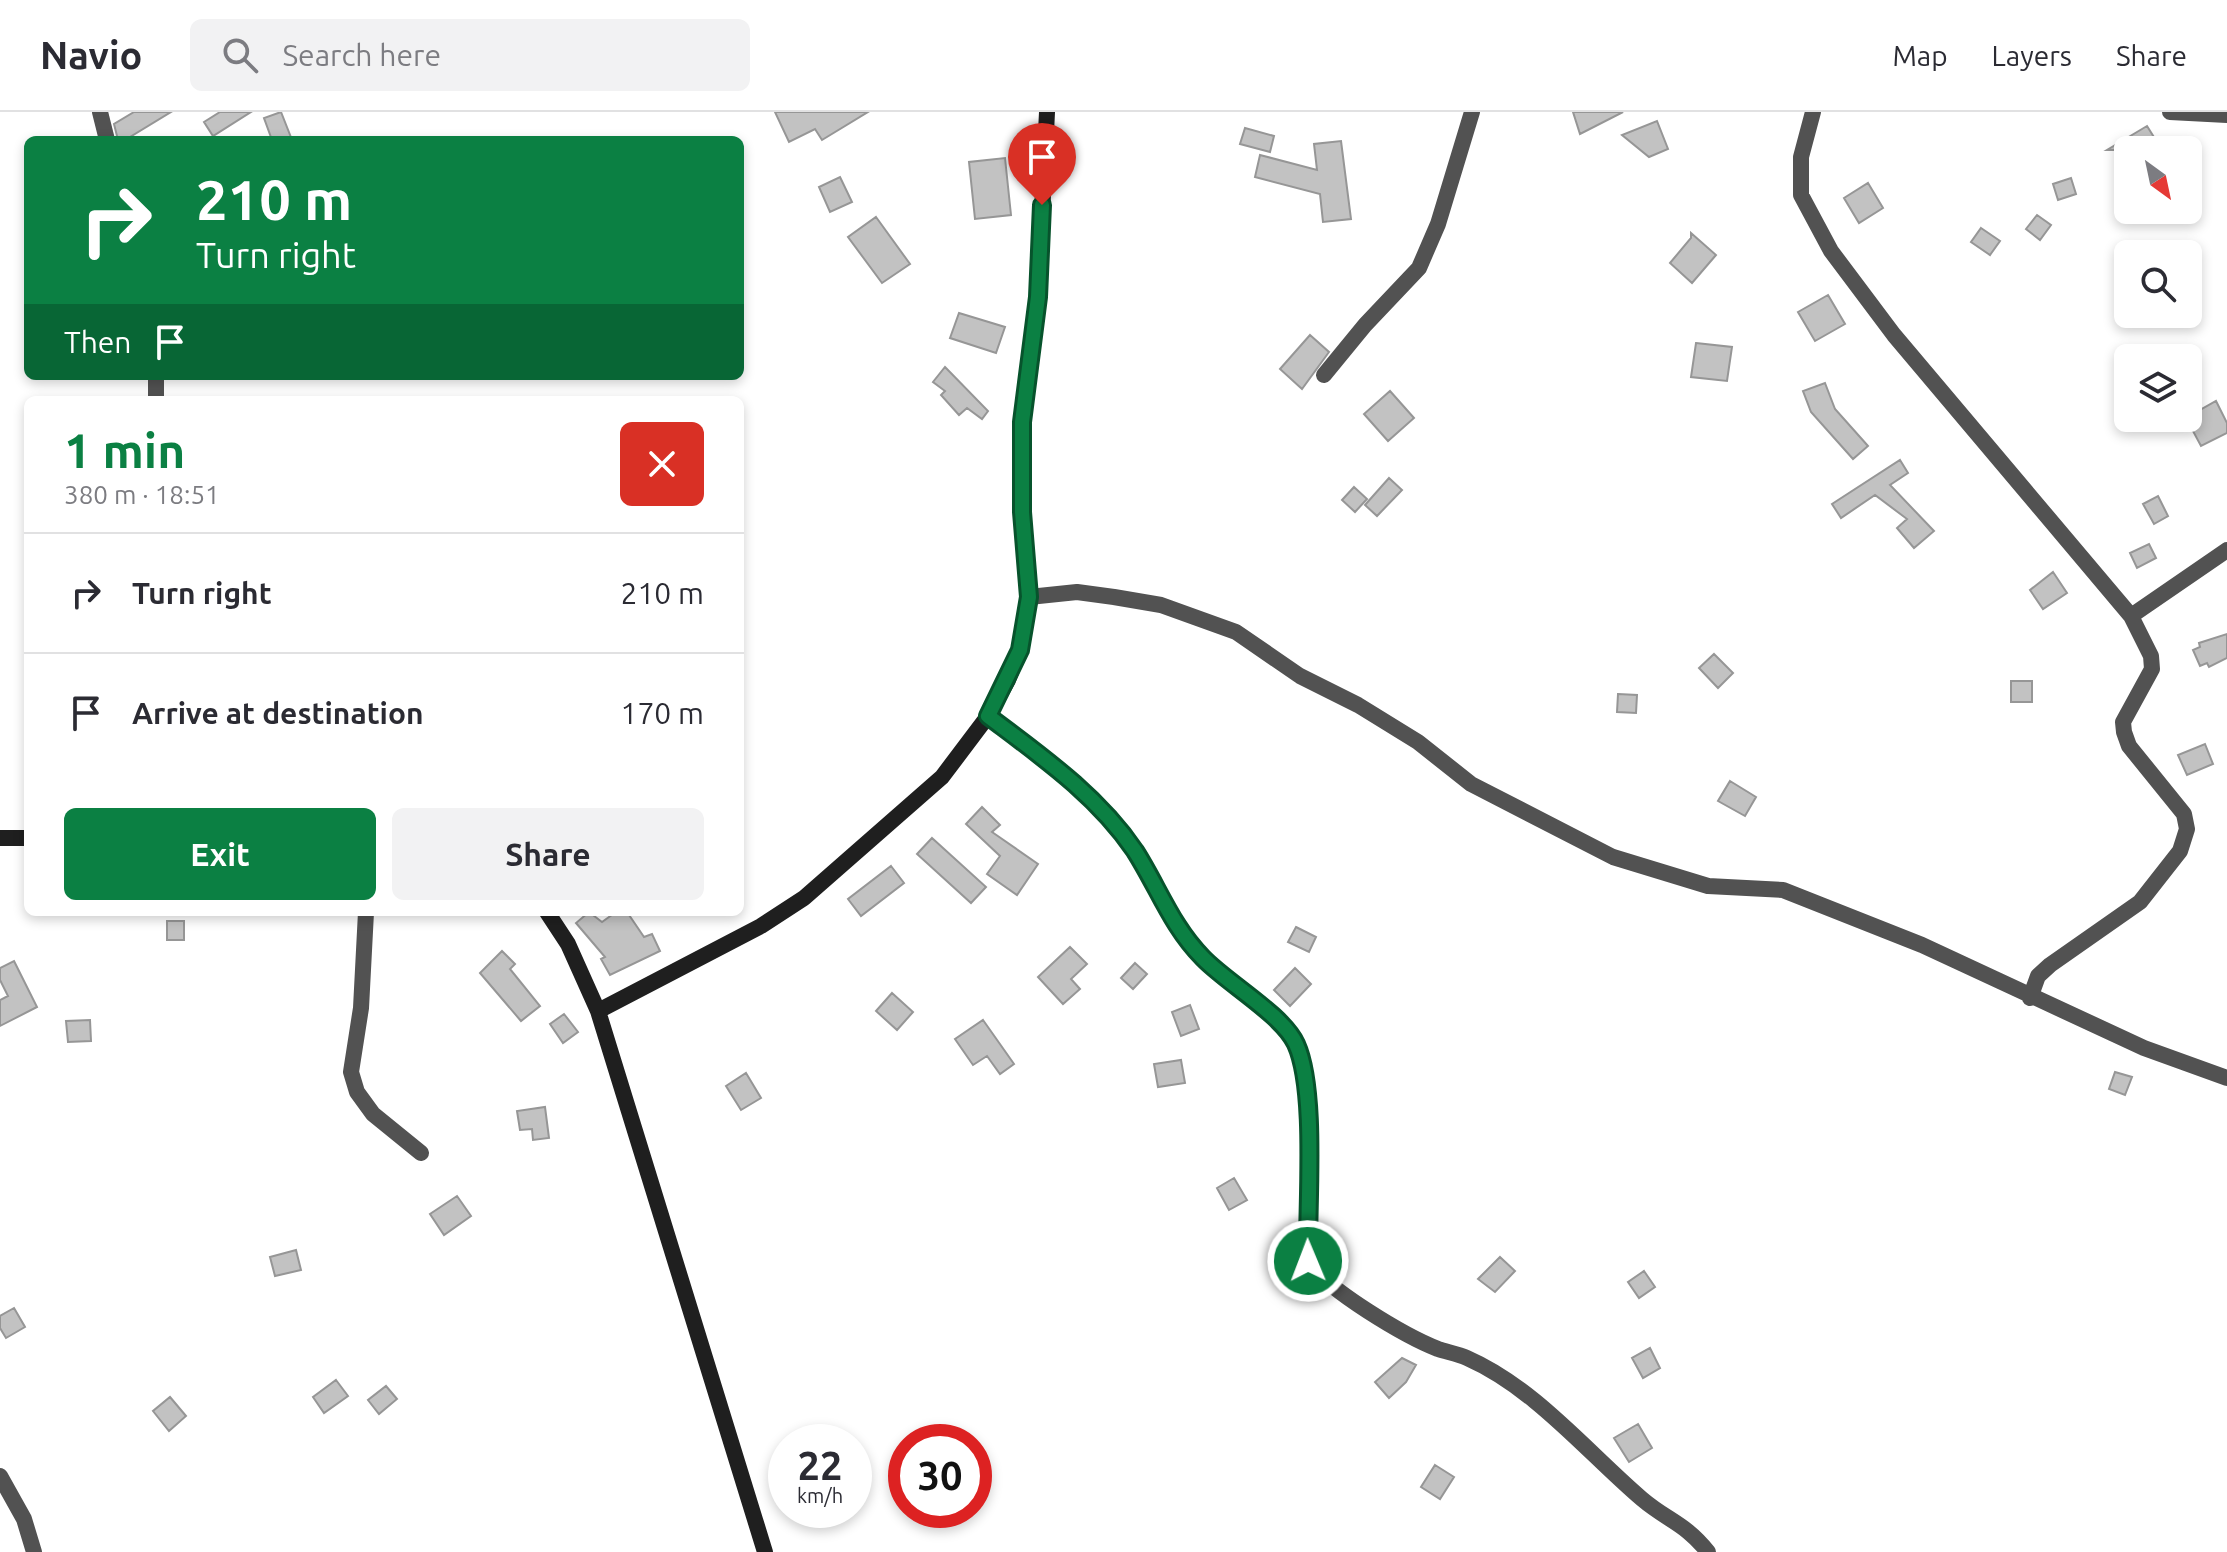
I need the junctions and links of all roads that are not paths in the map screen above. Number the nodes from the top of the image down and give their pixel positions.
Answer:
1 (100, 112) edge
2 (1047, 112) edge
3 (1472, 112) edge
4 (1813, 112) edge
5 (2170, 112) edge
6 (2227, 115) edge
7 (106, 136) edge
8 (1324, 375) dead end
9 (2227, 550) edge
10 (1029, 597) junction
11 (2131, 616) junction
12 (988, 716) junction
13 (0, 838) edge
14 (24, 838) edge
15 (366, 916) edge
16 (550, 916) edge
17 (2030, 998) junction
18 (598, 1011) junction
19 (2227, 1078) edge
20 (421, 1153) dead end
21 (0, 1476) edge
22 (34, 1552) edge
23 (765, 1552) edge
24 (1708, 1552) edge

1 - 7 street
2 - 10 street
3 - 8 street
4 - 11 street
5 - 6 street
9 - 11 street
10 - 12 street
10 - 17 street
11 - 17 street
12 - 18 street
12 - 24 street
13 - 14 street
15 - 20 street
16 - 18 street
17 - 19 street
18 - 23 street
21 - 22 street

